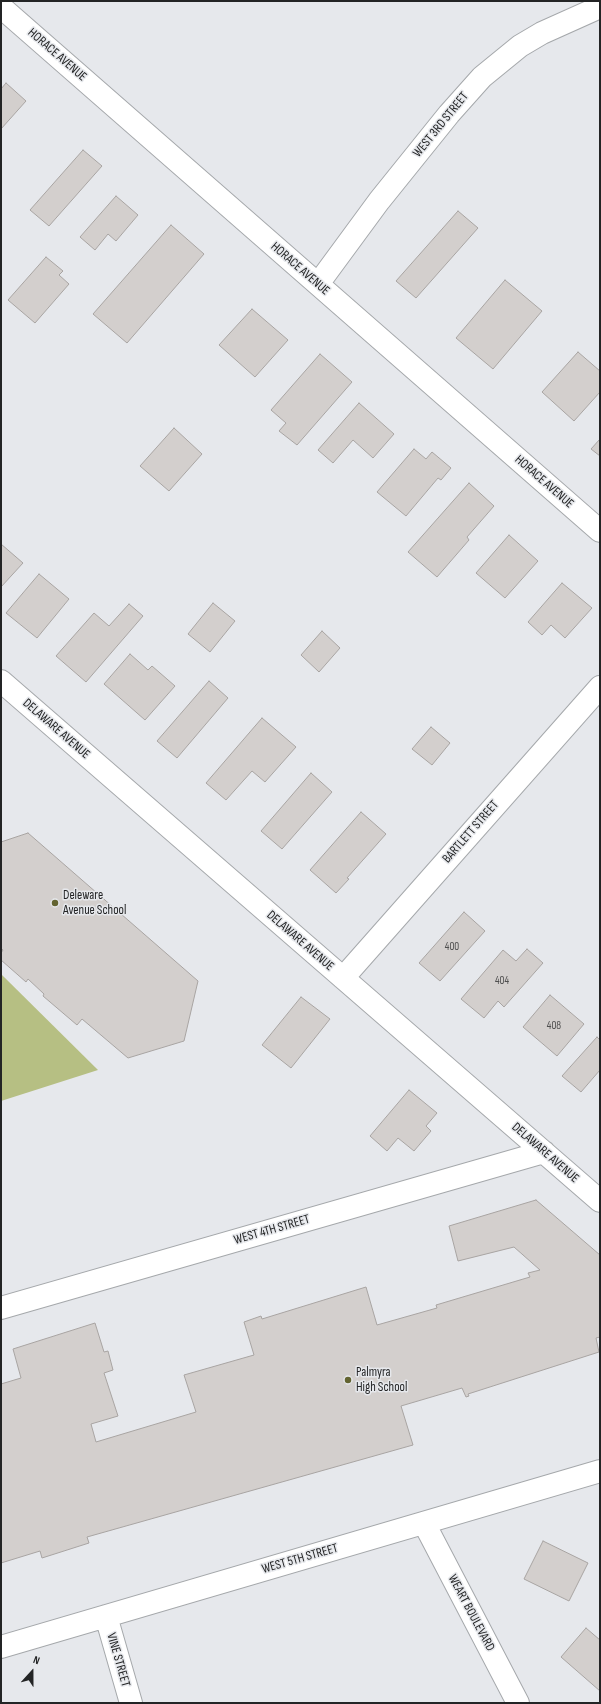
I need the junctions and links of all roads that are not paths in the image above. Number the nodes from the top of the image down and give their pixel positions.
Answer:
1 (1, 7) edge
2 (600, 8) edge
3 (318, 284) junction
4 (600, 530) edge
5 (1, 681) edge
6 (600, 687) edge
7 (343, 978) junction
8 (544, 1152) junction
9 (600, 1201) edge
10 (1, 1308) edge
11 (600, 1471) edge
12 (424, 1523) junction
13 (106, 1616) junction
14 (1, 1647) edge
15 (131, 1703) edge
16 (518, 1703) edge

1 - 3 street, HORACE AVENUE
2 - 3 street, WEST 3RD STREET
3 - 4 street, HORACE AVENUE
5 - 7 street, DELAWARE AVENUE
6 - 7 street, BARTLETT STREET
7 - 8 street, DELAWARE AVENUE
8 - 9 street, DELAWARE AVENUE
8 - 10 street, WEST 4TH STREET
11 - 12 street, WEST 5TH STREET
12 - 13 street, WEST 5TH STREET
12 - 16 street, WEART BOULEVARD
13 - 14 street, WEST 5TH STREET
13 - 15 street, VINE STREET

